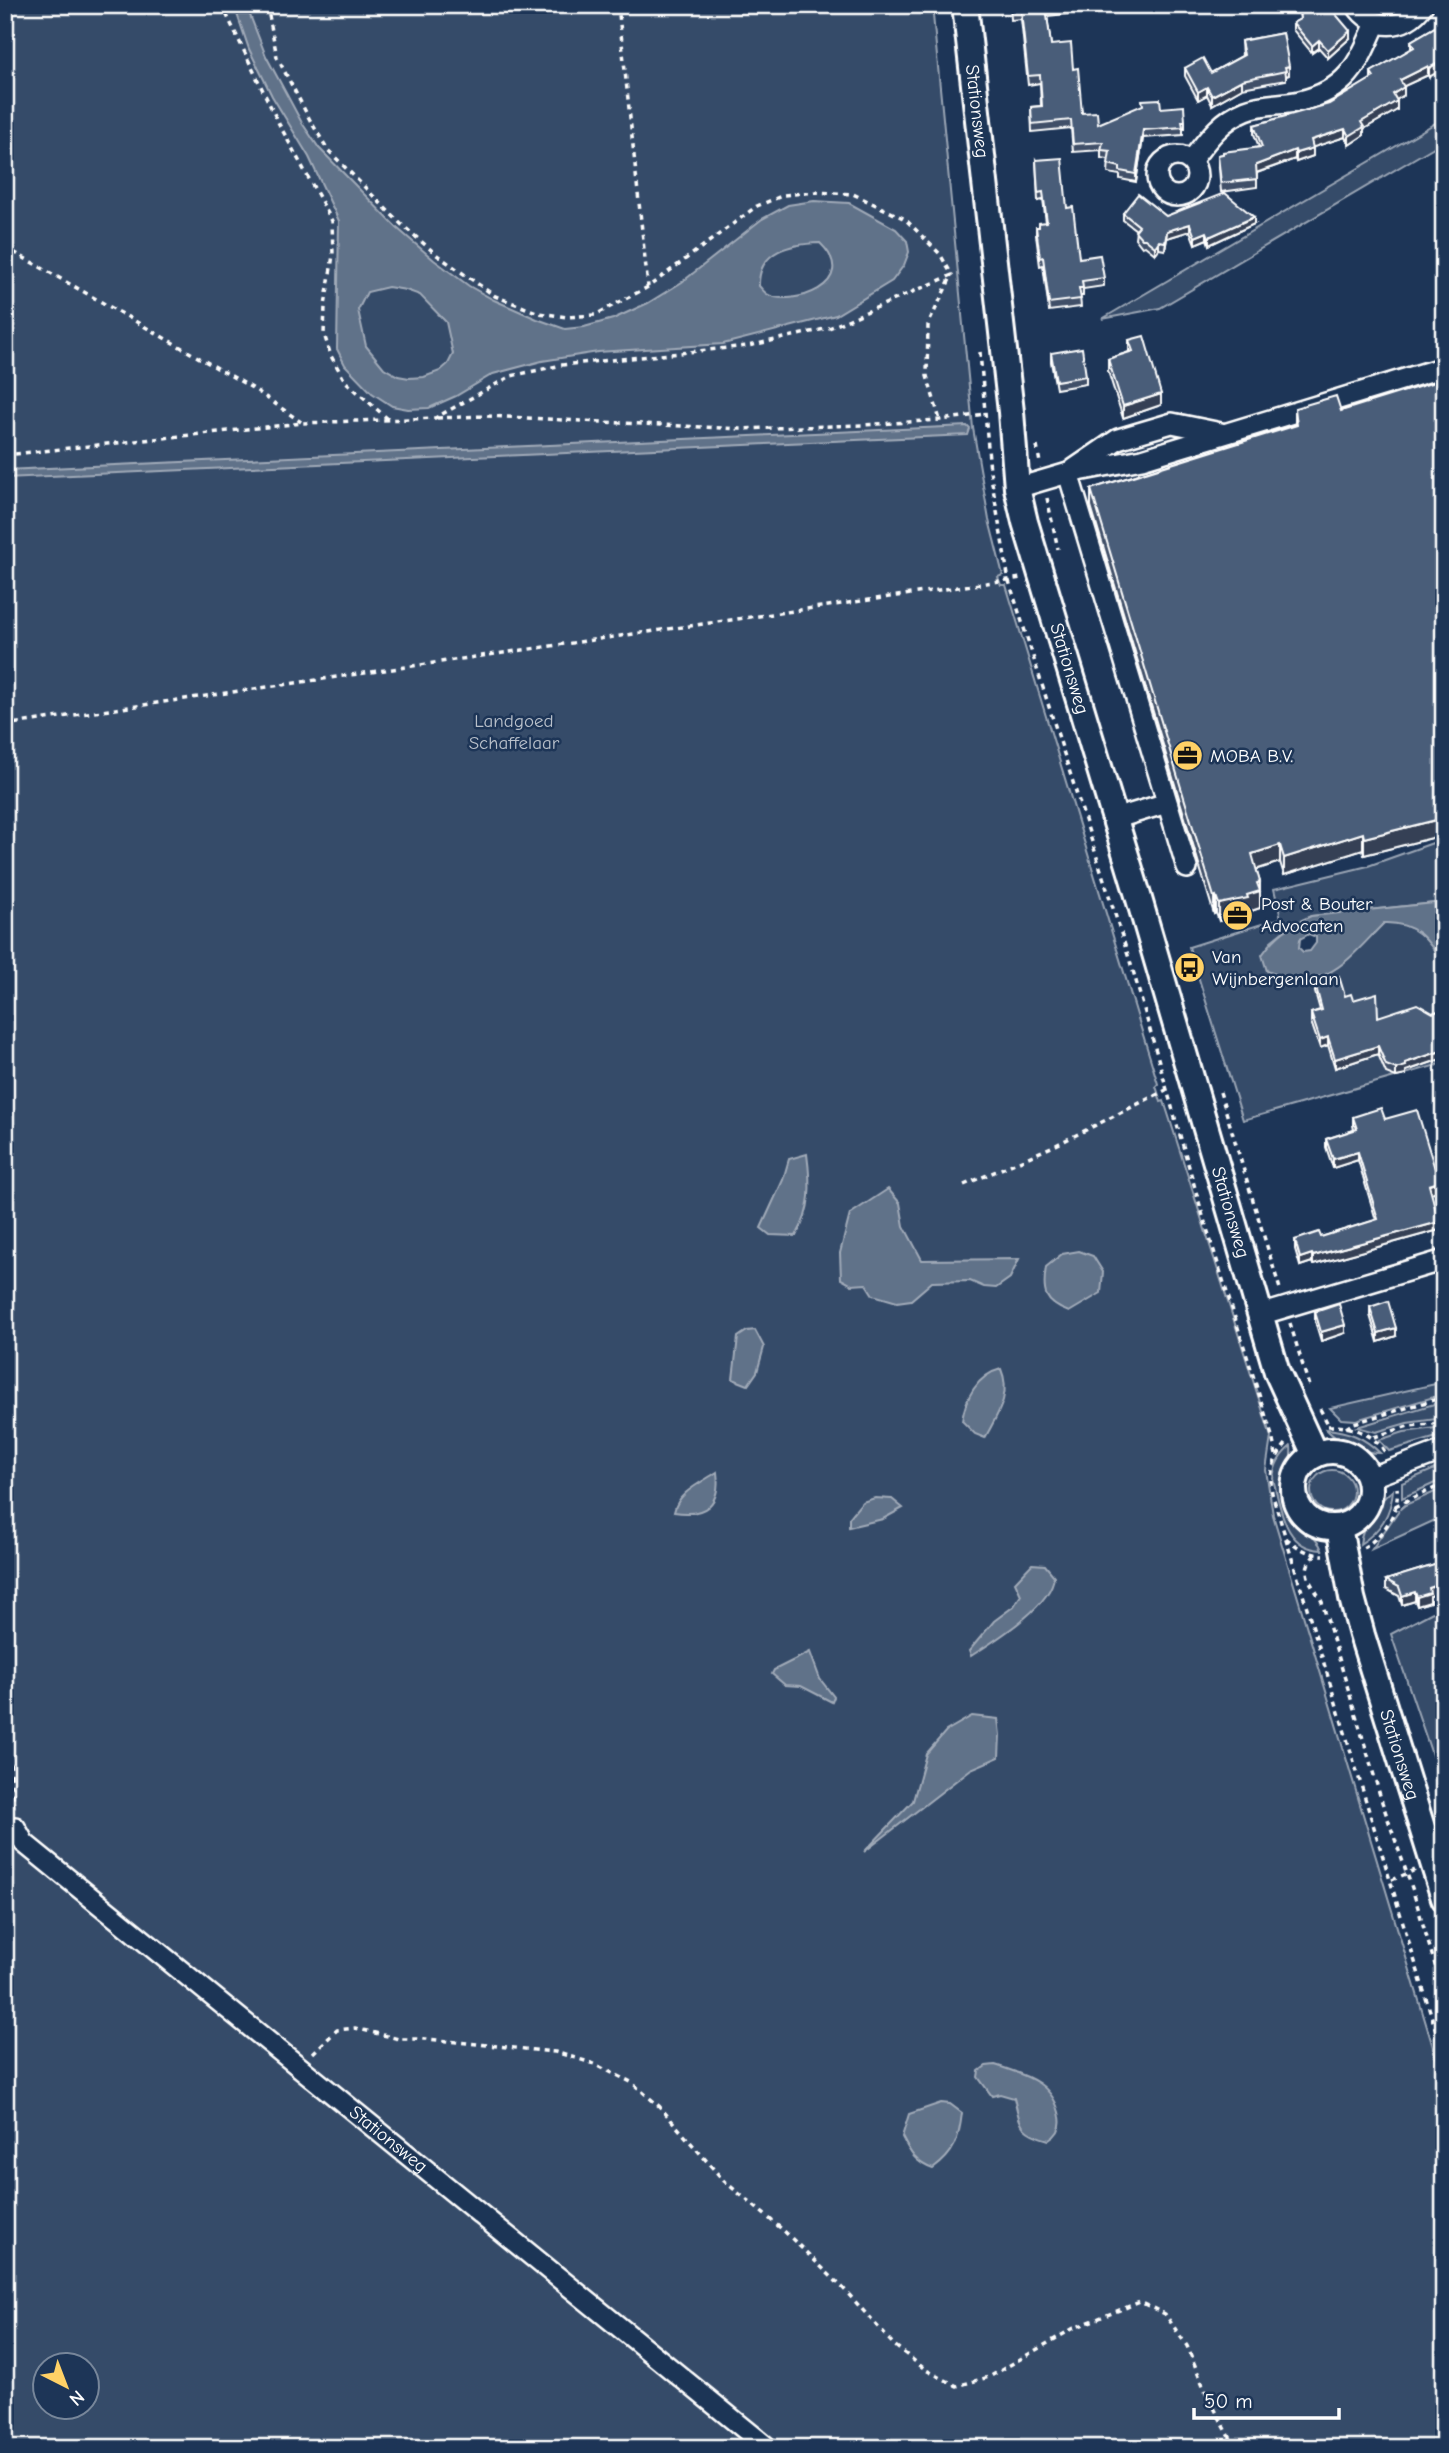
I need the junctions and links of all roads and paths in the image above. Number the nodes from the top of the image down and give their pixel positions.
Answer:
1 (222, 5) edge
2 (267, 5) edge
3 (618, 5) edge
4 (965, 5) edge
5 (1356, 5) edge
6 (1423, 5) edge
7 (1376, 23) junction
8 (1191, 161) dead end
9 (5, 247) edge
10 (952, 275) junction
11 (648, 287) junction
12 (1444, 367) edge
13 (986, 414) dead end
14 (435, 418) junction
15 (389, 420) junction
16 (940, 420) junction
17 (303, 423) junction
18 (5, 456) edge
19 (1068, 473) junction
20 (1017, 488) junction
21 (1041, 574) junction
22 (5, 725) edge
23 (1167, 803) junction
24 (1114, 819) junction
25 (1187, 868) dead end
26 (1166, 1090) dead end
27 (964, 1185) dead end
28 (1444, 1260) edge
29 (1260, 1315) junction
30 (1444, 1397) edge
31 (1444, 1423) edge
32 (1329, 1426) dead end
33 (1346, 1428) junction
34 (1444, 1450) edge
35 (1276, 1455) dead end
36 (1315, 1455) junction
37 (1369, 1478) junction
38 (1444, 1484) edge
39 (1395, 1506) dead end
40 (1339, 1527) junction
41 (1286, 1538) junction
42 (5, 1683) edge
43 (15, 1827) joint
44 (1438, 1861) edge
45 (1444, 1899) edge
46 (1444, 1995) edge
47 (1444, 2057) edge
48 (299, 2066) junction
49 (768, 2448) edge
50 (1236, 2448) edge

1 - 15 path
2 - 11 path
3 - 11 path
4 - 20 main road, Stationsweg
5 - 7 street
6 - 7 street
7 - 8 street
9 - 17 path
10 - 11 path
10 - 14 path
10 - 16 path
12 - 19 street
13 - 16 path
14 - 15 path
14 - 16 path
15 - 17 path
17 - 18 path
19 - 20 street
19 - 23 street
20 - 21 main road, Stationsweg
21 - 22 path
21 - 24 main road, Stationsweg
23 - 24 street
23 - 25 street
24 - 29 main road, Stationsweg
26 - 27 path
28 - 29 street
29 - 36 main road, Stationsweg
30 - 33 path
31 - 33 path
32 - 33 path
34 - 37 street
35 - 41 path
36 - 37 main road
36 - 40 main road
37 - 40 main road
38 - 39 path
40 - 44 main road, Stationsweg
41 - 46 path
41 - 47 path
42 - 43 path
43 - 48 street, Stationsweg
44 - 45 main road, Stationsweg
48 - 49 street, Stationsweg
48 - 50 path

